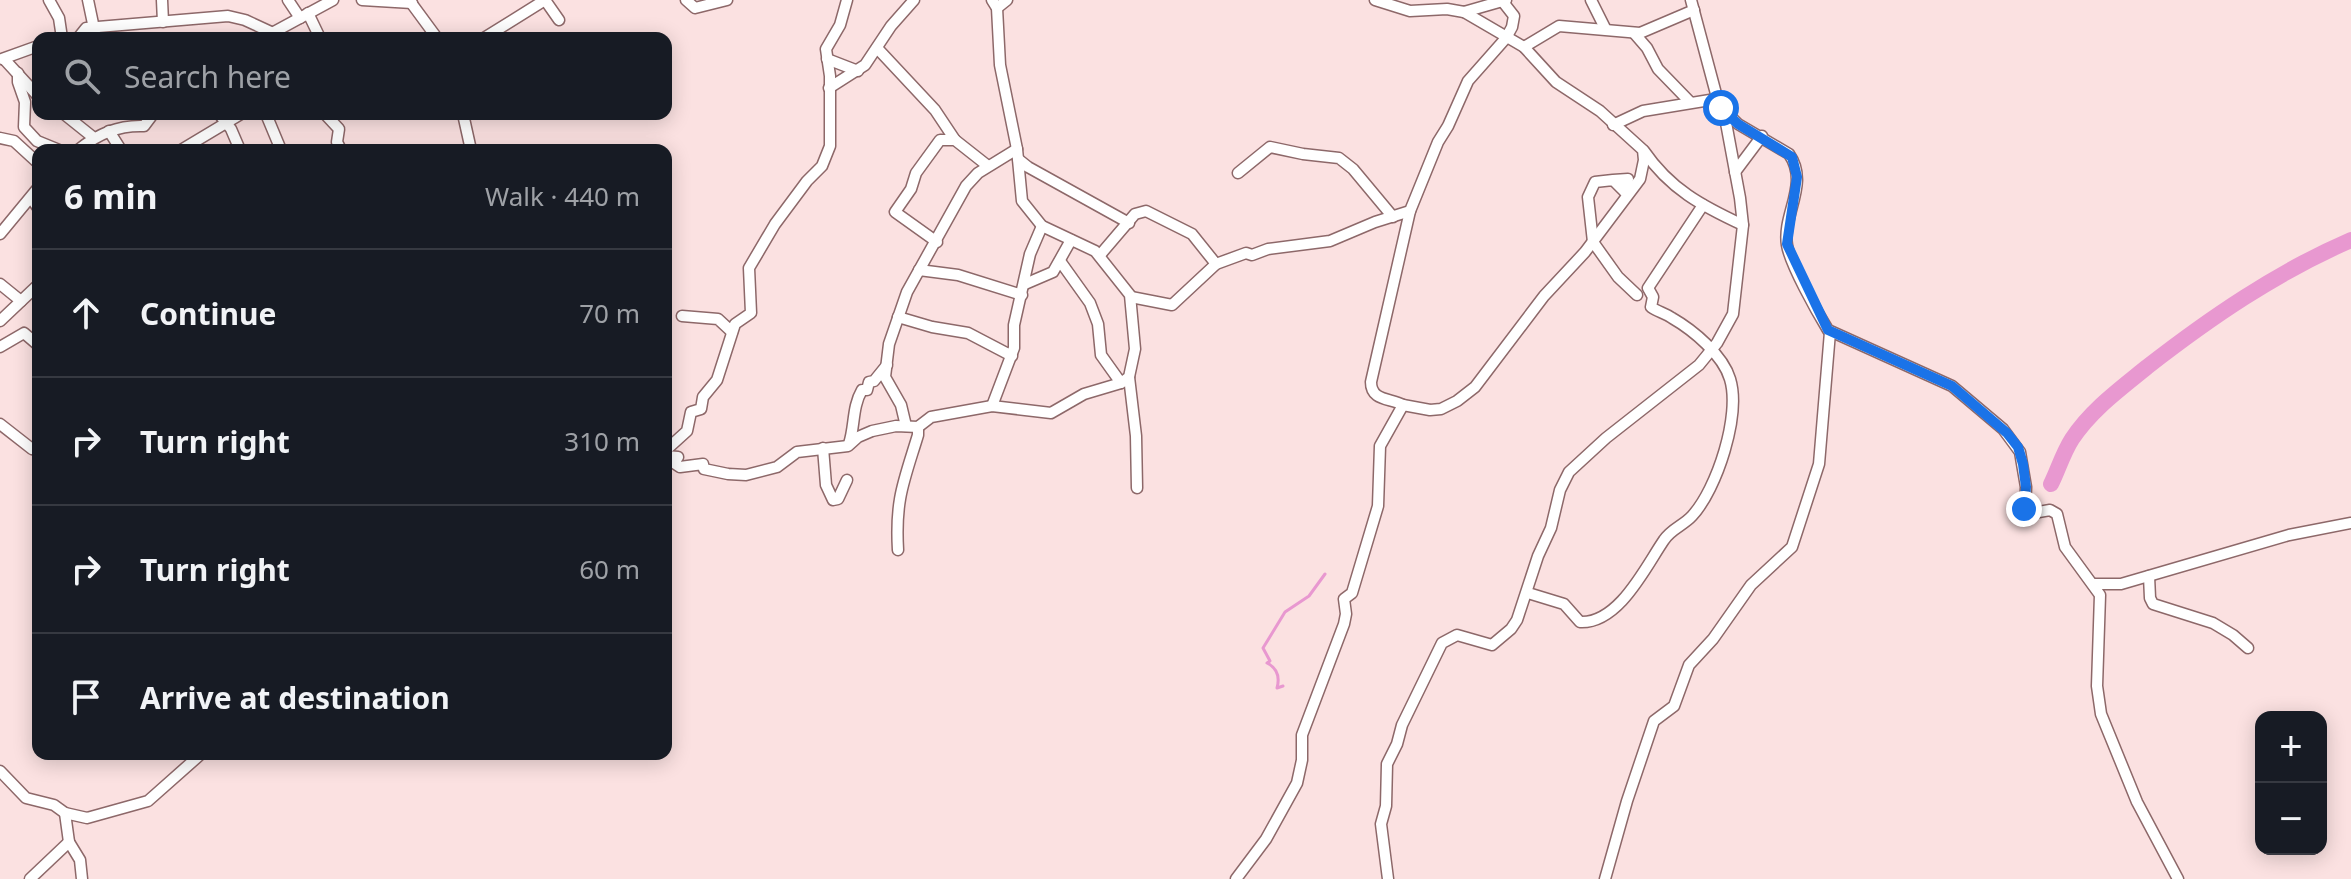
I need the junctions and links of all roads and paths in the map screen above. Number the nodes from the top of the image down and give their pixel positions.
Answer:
1 (49, 0) edge
2 (88, 0) edge
3 (162, 0) edge
4 (288, 0) edge
5 (333, 0) edge
6 (362, 0) edge
7 (545, 0) edge
8 (686, 0) edge
9 (727, 0) edge
10 (847, 0) edge
11 (914, 0) edge
12 (1007, 0) edge
13 (1375, 0) edge
14 (1591, 0) edge
15 (1504, 1) edge
16 (410, 2) edge
17 (994, 4) edge
18 (1692, 5) edge
19 (1464, 12) junction
20 (304, 15) junction
21 (559, 20) dead end
22 (163, 22) junction
23 (1605, 28) junction
24 (61, 32) edge
25 (95, 32) edge
26 (101, 32) edge
27 (262, 32) edge
28 (277, 32) edge
29 (316, 32) edge
30 (432, 32) edge
31 (494, 32) edge
32 (1634, 33) junction
33 (1506, 38) junction
34 (1524, 47) junction
35 (32, 48) edge
36 (877, 48) junction
37 (2, 59) edge
38 (827, 59) junction
39 (858, 71) junction
40 (18, 73) junction
41 (829, 88) junction
42 (32, 89) edge
43 (1716, 99) junction
44 (1690, 102) junction
45 (1724, 112) junction
46 (72, 120) edge
47 (140, 120) edge
48 (148, 120) edge
49 (225, 120) edge
50 (232, 120) edge
51 (268, 120) edge
52 (331, 120) edge
53 (464, 120) edge
54 (228, 123) junction
55 (1613, 125) junction
56 (144, 126) junction
57 (948, 128) junction
58 (109, 131) junction
59 (1762, 136) junction
60 (0, 138) edge
61 (94, 138) junction
62 (942, 140) junction
63 (955, 140) junction
64 (14, 141) junction
65 (37, 141) junction
66 (44, 144) edge
67 (86, 144) edge
68 (117, 144) edge
69 (191, 144) edge
70 (237, 144) edge
71 (278, 144) edge
72 (338, 144) edge
73 (470, 144) edge
74 (1643, 150) junction
75 (1018, 154) junction
76 (32, 158) edge
77 (988, 166) junction
78 (1735, 172) junction
79 (1238, 173) dead end
80 (1613, 180) dead end
81 (32, 195) edge
82 (1703, 205) junction
83 (1410, 211) junction
84 (1393, 217) junction
85 (1129, 223) junction
86 (1743, 225) junction
87 (1042, 226) junction
88 (0, 234) edge
89 (1071, 240) junction
90 (937, 242) junction
91 (1593, 242) junction
92 (1100, 255) junction
93 (1060, 261) junction
94 (1216, 264) junction
95 (919, 270) junction
96 (0, 284) edge
97 (1023, 289) junction
98 (32, 291) edge
99 (1637, 295) dead end
100 (1131, 297) junction
101 (21, 301) junction
102 (682, 316) dead end
103 (898, 317) junction
104 (0, 321) edge
105 (732, 332) junction
106 (1830, 332) junction
107 (32, 338) edge
108 (0, 347) edge
109 (1712, 352) junction
110 (1012, 356) junction
111 (888, 364) junction
112 (1125, 380) junction
113 (1403, 405) junction
114 (992, 406) junction
115 (0, 424) edge
116 (906, 426) junction
117 (918, 427) junction
118 (672, 445) edge
119 (848, 446) junction
120 (823, 448) junction
121 (32, 449) edge
122 (672, 456) edge
123 (847, 480) dead end
124 (1137, 488) dead end
125 (2351, 523) edge
126 (898, 550) dead end
127 (2149, 576) junction
128 (2094, 584) junction
129 (1528, 593) junction
130 (2248, 648) dead end
131 (194, 760) edge
132 (0, 771) edge
133 (65, 813) junction
134 (69, 842) junction
135 (30, 879) edge
136 (82, 879) edge
137 (1236, 879) edge
138 (1388, 879) edge
139 (1605, 879) edge
140 (2178, 879) edge

1 - 24 street
2 - 25 street
3 - 22 street
4 - 20 street
5 - 20 street
6 - 16 street
7 - 21 street
7 - 31 street
8 - 9 street
10 - 38 street
11 - 36 street
12 - 17 street
13 - 19 street
14 - 23 street
15 - 19 street
15 - 33 street
16 - 30 street
17 - 75 street
18 - 32 street
18 - 43 street
19 - 33 street
20 - 28 street
20 - 29 street
22 - 26 street
22 - 27 street
23 - 32 street
23 - 34 street
32 - 44 street
33 - 34 street
33 - 83 street
34 - 55 street
35 - 37 street
36 - 39 street
36 - 57 street
37 - 40 street
38 - 39 street
38 - 41 street
39 - 41 street
40 - 42 street
40 - 65 street
41 - 105 street
43 - 44 street
43 - 45 street
44 - 55 street
45 - 59 street
45 - 78 street
46 - 61 street
47 - 56 street
48 - 56 street
49 - 54 street
50 - 54 street
51 - 71 street
52 - 72 street
53 - 73 street
54 - 69 street
54 - 70 street
55 - 74 street
56 - 58 street
57 - 62 street
57 - 63 street
58 - 61 street
58 - 68 street
59 - 78 street
59 - 106 street
60 - 64 street
61 - 67 street
62 - 63 street
62 - 90 street
63 - 77 street
64 - 65 street
64 - 76 street
65 - 66 street
74 - 82 street
74 - 91 street
75 - 77 street
75 - 85 street
75 - 87 street
77 - 90 street
78 - 86 street
79 - 84 street
80 - 91 street
81 - 88 street
82 - 86 street
82 - 109 street
83 - 84 street
83 - 113 street
84 - 94 street
85 - 92 street
85 - 94 street
86 - 109 street
87 - 89 street
87 - 97 street
89 - 92 street
89 - 93 street
90 - 95 street
91 - 99 street
91 - 113 street
92 - 100 street
93 - 97 street
93 - 112 street
94 - 100 street
95 - 97 street
95 - 103 street
96 - 101 street
97 - 110 street
98 - 101 street
100 - 112 street
101 - 104 street
102 - 105 street
103 - 110 street
103 - 111 street
105 - 118 street
106 - 128 street
106 - 139 street
107 - 108 street
109 - 129 street
109 - 129 street
110 - 114 street
111 - 116 street
111 - 119 street
112 - 114 street
112 - 124 street
113 - 137 street
114 - 117 street
115 - 121 street
116 - 117 street
116 - 119 street
117 - 126 street
119 - 120 street
120 - 122 street
120 - 123 street
125 - 127 street
127 - 128 street
127 - 130 street
128 - 140 street
129 - 138 street
131 - 133 street
132 - 133 street
133 - 134 street
134 - 135 street
134 - 136 street

